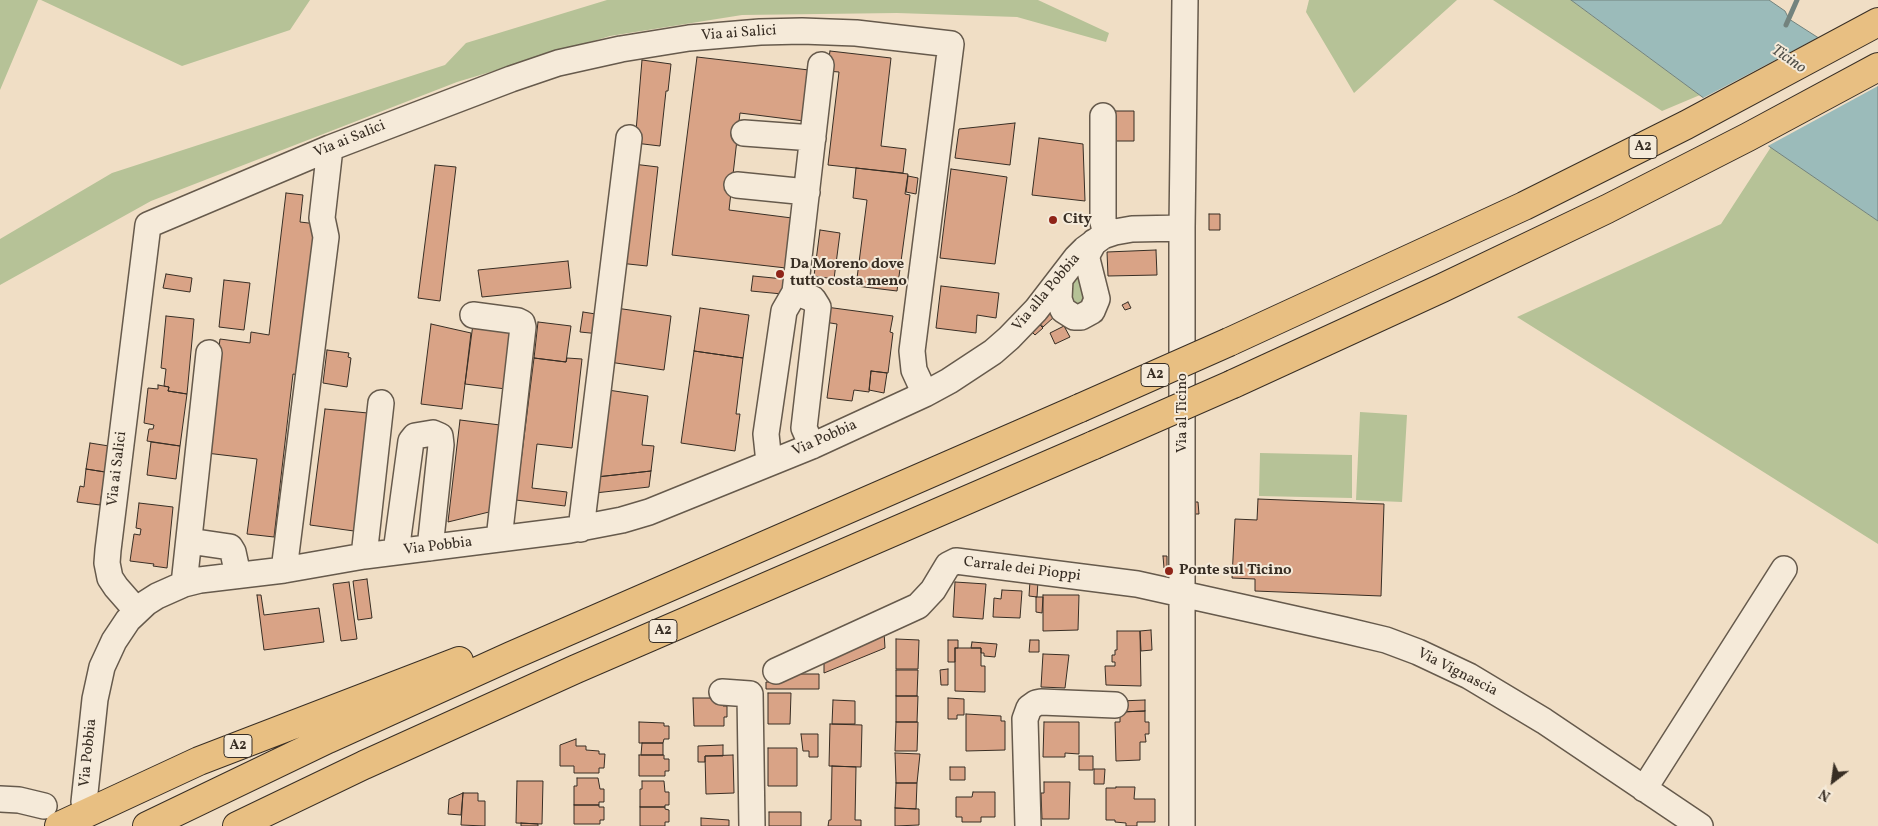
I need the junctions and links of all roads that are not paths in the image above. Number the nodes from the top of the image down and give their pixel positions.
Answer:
1 (1185, 0) edge
2 (1878, 22) edge
3 (821, 65) dead end
4 (1878, 67) edge
5 (1103, 116) dead end
6 (744, 133) dead end
7 (629, 138) dead end
8 (812, 138) junction
9 (330, 148) junction
10 (737, 185) dead end
11 (806, 192) junction
12 (1182, 228) junction
13 (1100, 238) junction
14 (1060, 279) junction
15 (795, 292) junction
16 (473, 315) dead end
17 (592, 336) dead end
18 (209, 353) dead end
19 (925, 394) junction
20 (381, 403) dead end
21 (812, 446) junction
22 (772, 462) junction
23 (576, 529) junction
24 (498, 539) junction
25 (189, 541) junction
26 (430, 548) junction
27 (396, 552) junction
28 (364, 556) junction
29 (1784, 569) dead end
30 (284, 570) junction
31 (238, 576) junction
32 (184, 584) junction
33 (670, 586) junction
34 (1183, 593) junction
35 (137, 611) junction
36 (776, 671) dead end
37 (722, 692) dead end
38 (1115, 705) dead end
39 (1644, 789) junction
40 (0, 799) edge
41 (84, 802) dead end
42 (51, 816) edge
43 (147, 826) edge
44 (237, 826) edge
45 (752, 826) edge
46 (1028, 826) edge
47 (1182, 826) edge
48 (1700, 826) edge

1 - 12 street, Via al Ticino
2 - 33 highway, A2, bridge
3 - 8 street
4 - 44 highway, A2, bridge
5 - 13 street
6 - 8 street
7 - 23 street
8 - 11 street
9 - 19 street, Via ai Salici
9 - 30 street
9 - 35 street, Via ai Salici
10 - 11 street
11 - 15 street
12 - 13 street, Via alla Pobbia
12 - 34 street, Via al Ticino
13 - 14 street, Via alla Pobbia
13 - 14 street
14 - 19 street, Via alla Pobbia
15 - 21 street
15 - 22 street
16 - 24 street
17 - 23 street
18 - 25 street
19 - 21 street, Via Pobbia
20 - 28 street
21 - 22 street, Via Pobbia
22 - 23 street, Via Pobbia
23 - 24 street, Via Pobbia
24 - 26 street, Via Pobbia
25 - 31 street
25 - 32 street
26 - 27 street, Via Pobbia
26 - 27 street
27 - 28 street, Via Pobbia
28 - 30 street, Via Pobbia
29 - 39 street
30 - 31 street, Via Pobbia
31 - 32 street, Via Pobbia
32 - 35 street, Via Pobbia
33 - 42 highway, A2
33 - 43 highway, A2
34 - 36 street, Carrale dei Pioppi
34 - 39 street, Via Vignascia
34 - 47 street, Via al Ticino
35 - 41 street, Via Pobbia
37 - 45 street
38 - 46 street
39 - 48 street, Via Vignascia
40 - 42 street

